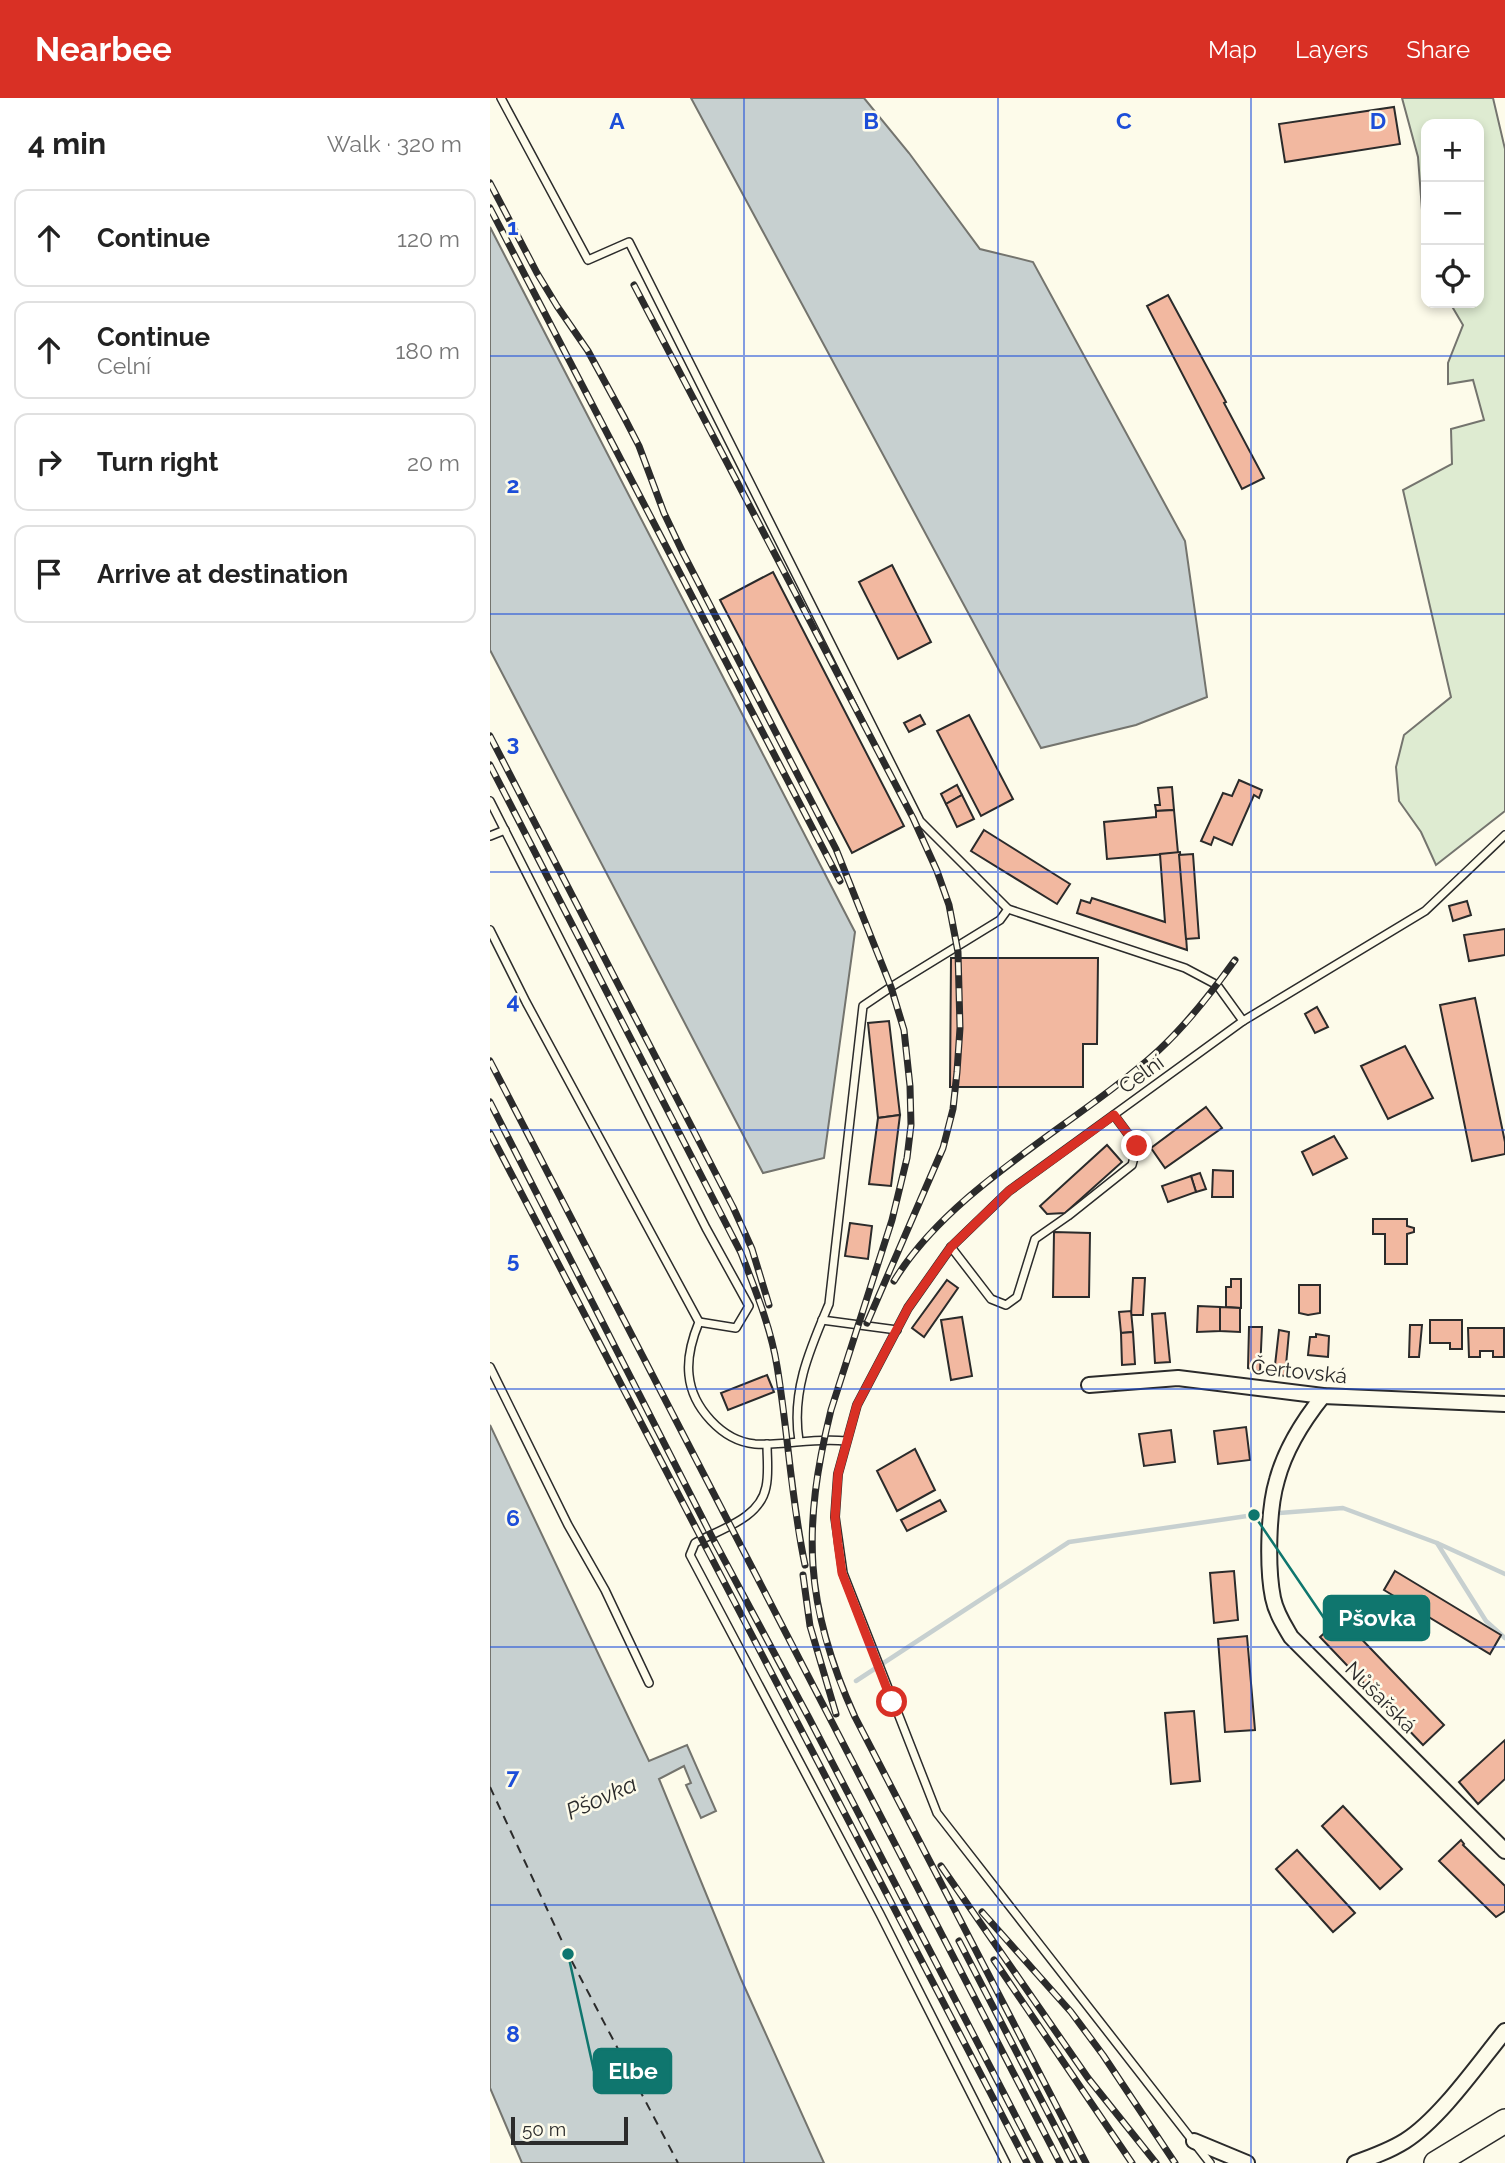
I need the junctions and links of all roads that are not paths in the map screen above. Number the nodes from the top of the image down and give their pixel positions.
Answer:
1 (501, 98) edge
2 (490, 801) edge
3 (505, 830) junction
4 (490, 835) edge
5 (1505, 835) edge
6 (1008, 909) junction
7 (490, 930) edge
8 (1243, 1021) junction
9 (1114, 1115) junction
10 (951, 1247) junction
11 (822, 1320) junction
12 (699, 1322) junction
13 (897, 1330) junction
14 (490, 1367) edge
15 (1089, 1385) dead end
16 (1323, 1396) junction
17 (1505, 1404) edge
18 (799, 1441) junction
19 (846, 1441) junction
20 (767, 1444) junction
21 (649, 1683) dead end
22 (1505, 1852) edge
23 (1505, 2031) edge
24 (1505, 2121) edge
25 (1194, 2141) junction
26 (1006, 2163) edge
27 (1210, 2163) edge
28 (1247, 2163) edge
29 (1355, 2163) edge
30 (1436, 2163) edge

1 - 6 lane
2 - 3 lane
3 - 4 lane
3 - 12 lane
5 - 8 lane, Celní
6 - 8 lane
6 - 11 lane
7 - 12 lane
8 - 9 lane, Celní
9 - 10 lane, Celní
9 - 10 lane
10 - 13 lane, Celní
11 - 13 lane
11 - 18 lane
12 - 20 lane
13 - 19 lane, Celní
14 - 21 lane
15 - 16 street, Čertovská
16 - 17 street, Čertovská
16 - 22 street, Nůšařská
18 - 19 lane
18 - 20 lane
19 - 25 lane, Celní
20 - 26 lane
23 - 29 street
24 - 30 main road
25 - 27 lane, Celní
25 - 28 street

